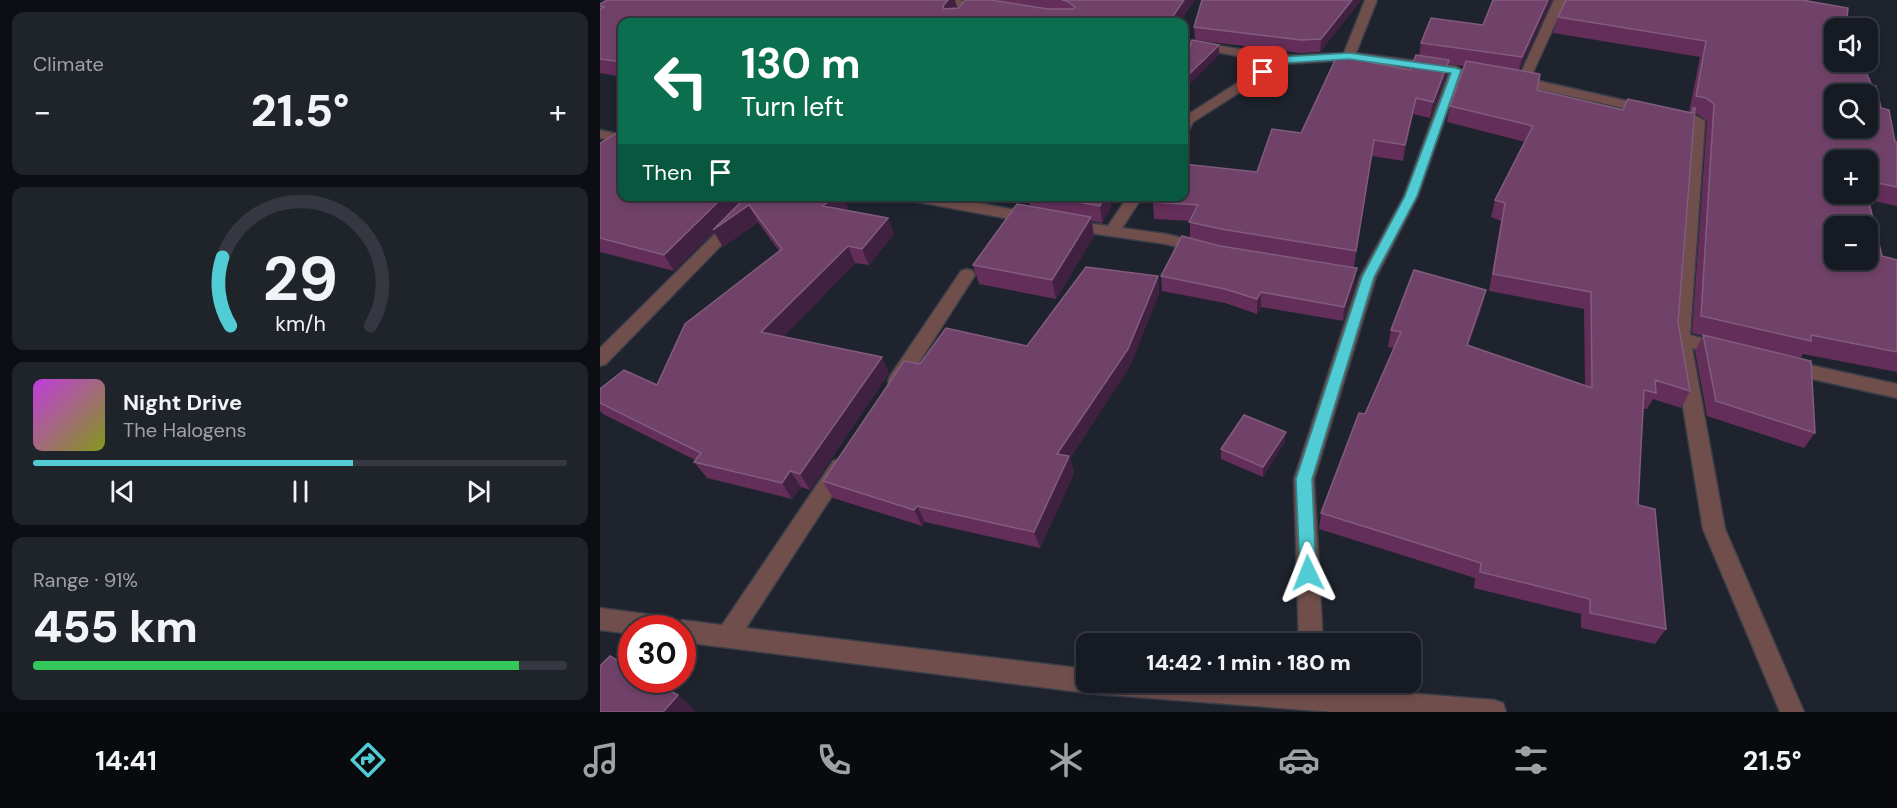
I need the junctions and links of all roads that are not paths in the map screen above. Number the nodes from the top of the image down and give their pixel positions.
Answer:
1 (939, 0) edge
2 (1371, 0) edge
3 (1560, 0) edge
4 (967, 6) edge
5 (1001, 11) edge
6 (1188, 44) edge
7 (1349, 56) junction
8 (1281, 60) junction
9 (1500, 77) edge
10 (1523, 81) junction
11 (1188, 120) edge
12 (600, 134) edge
13 (618, 138) edge
14 (757, 201) edge
15 (940, 201) edge
16 (1133, 201) edge
17 (1112, 232) junction
18 (1221, 253) edge
19 (967, 275) dead end
20 (1681, 339) junction
21 (1737, 354) edge
22 (600, 359) edge
23 (1770, 363) edge
24 (1897, 391) edge
25 (889, 393) edge
26 (850, 451) edge
27 (600, 618) edge
28 (618, 621) edge
29 (696, 633) edge
30 (1311, 633) edge
31 (727, 637) junction
32 (1076, 680) edge
33 (1330, 693) edge
34 (1494, 712) edge
35 (1792, 712) edge

1 - 4 street
2 - 7 street
3 - 10 street
4 - 5 street
6 - 8 street
7 - 8 street
7 - 30 street
8 - 11 street
9 - 10 street
10 - 20 street
12 - 13 street
14 - 22 street
15 - 17 street
16 - 17 street
17 - 18 street
19 - 25 street
20 - 21 street
20 - 35 street
23 - 24 street
26 - 31 street
27 - 28 street
29 - 31 street
31 - 32 street
33 - 34 street

